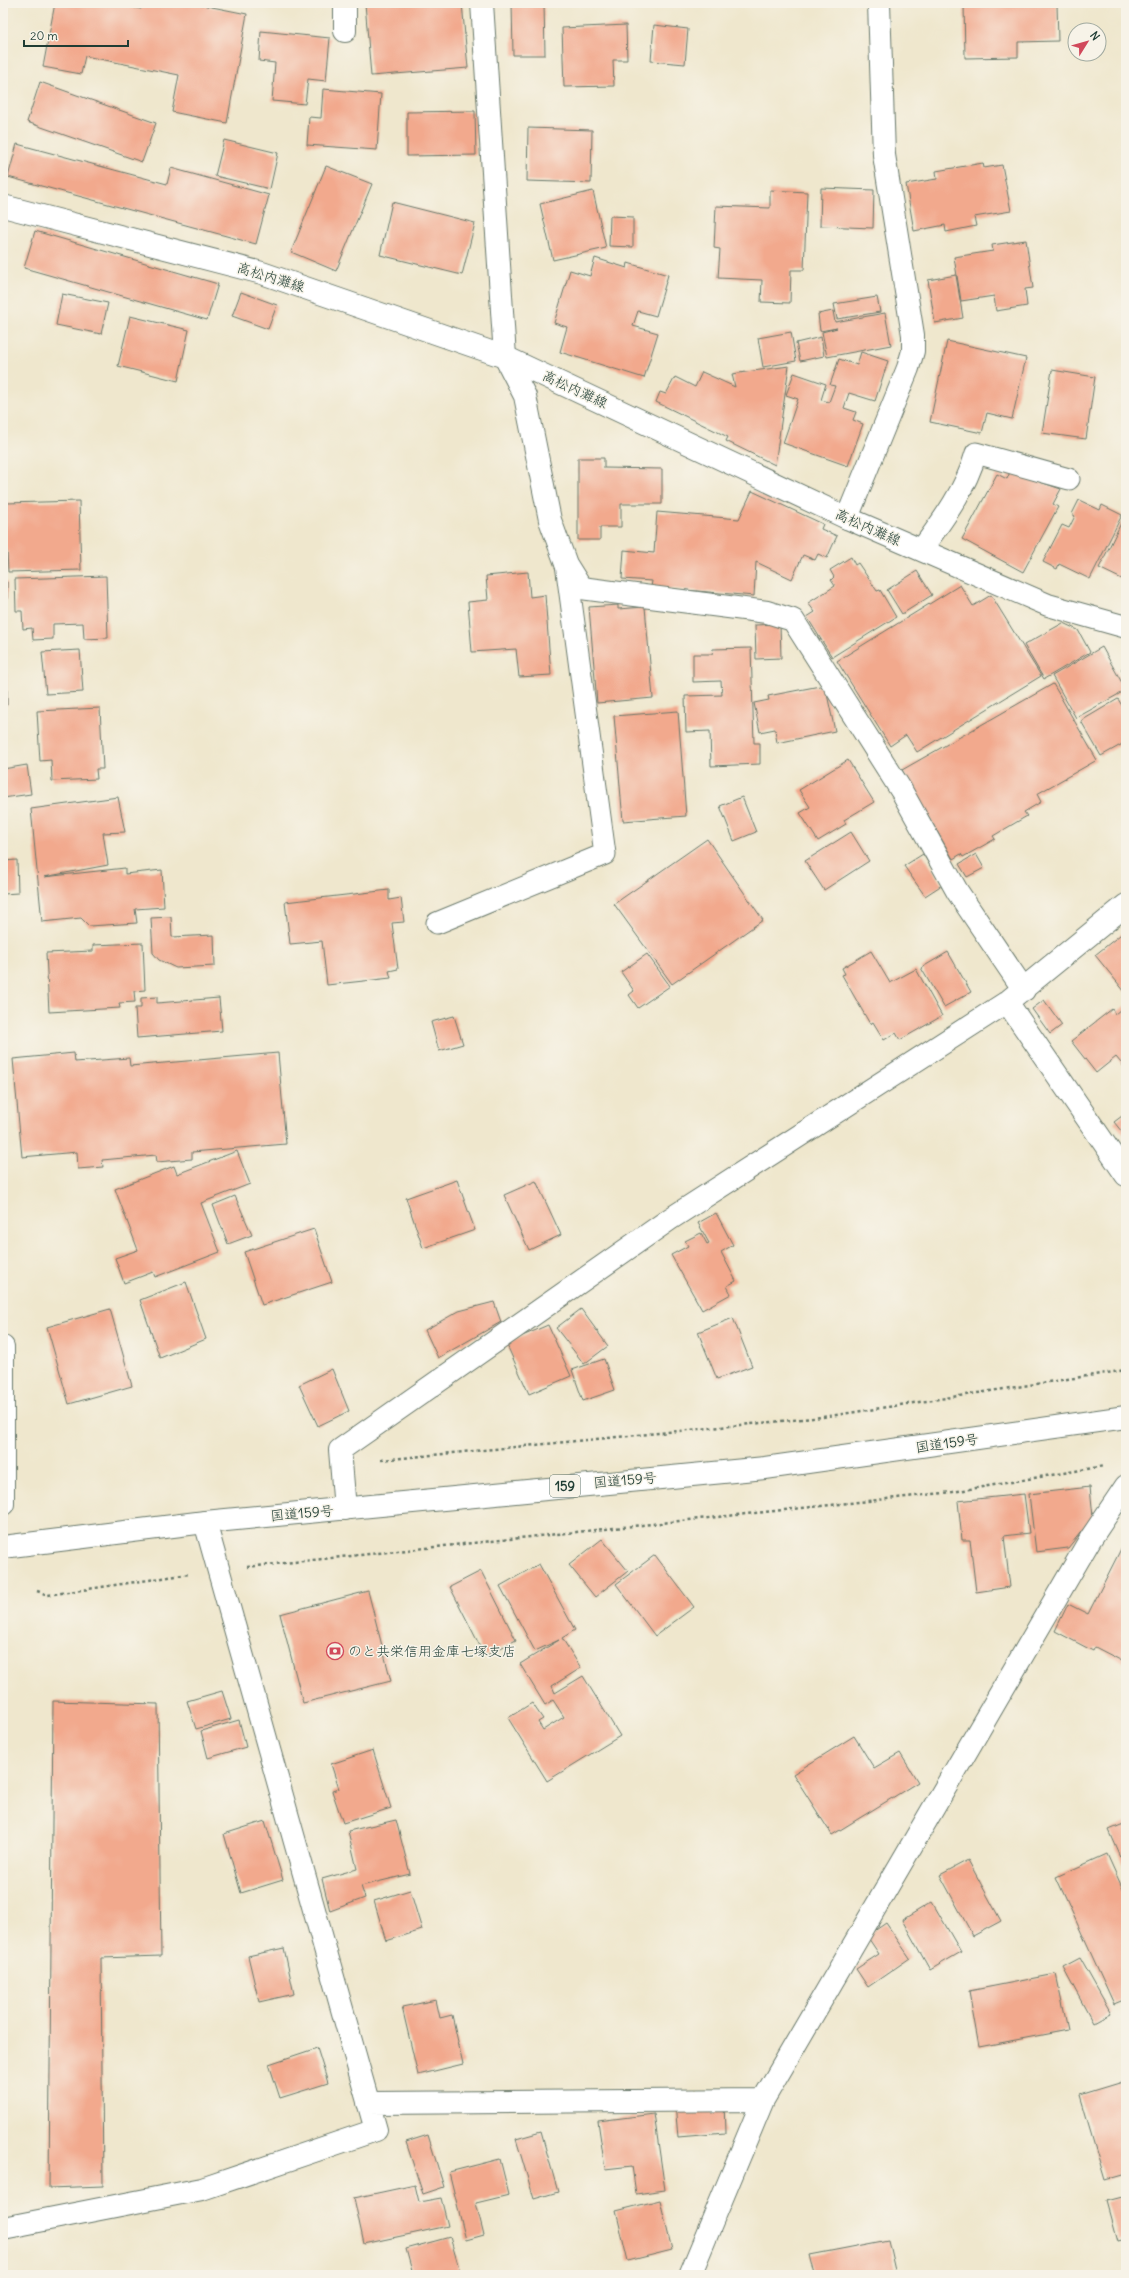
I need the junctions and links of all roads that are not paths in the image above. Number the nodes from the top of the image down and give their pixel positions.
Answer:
1 (345, 3) edge
2 (482, 3) edge
3 (879, 3) edge
4 (344, 31) dead end
5 (3, 206) edge
6 (505, 357) junction
7 (1069, 479) dead end
8 (847, 518) junction
9 (921, 550) junction
10 (566, 564) junction
11 (1126, 627) edge
12 (1126, 906) edge
13 (437, 923) dead end
14 (1016, 996) junction
15 (1126, 1175) edge
16 (3, 1347) edge
17 (4, 1381) edge
18 (1126, 1417) edge
19 (1126, 1486) edge
20 (3, 1504) edge
21 (345, 1509) junction
22 (205, 1522) junction
23 (3, 1547) edge
24 (763, 2100) junction
25 (368, 2103) junction
26 (3, 2228) edge
27 (690, 2275) edge

1 - 4 main road
2 - 6 main road
3 - 8 main road
5 - 6 main road, 高松内灘線
6 - 8 main road, 高松内灘線
6 - 10 main road
7 - 9 lane
8 - 9 main road, 高松内灘線
9 - 11 main road, 高松内灘線
10 - 13 lane
10 - 14 main road
12 - 14 main road
14 - 15 main road
14 - 21 main road
16 - 17 main road
17 - 20 main road
18 - 21 main road, 国道159号 / 159
19 - 24 main road
21 - 22 main road, 国道159号 / 159
22 - 23 main road, 国道159号 / 159
22 - 25 main road
24 - 25 main road
24 - 27 main road
25 - 26 main road

